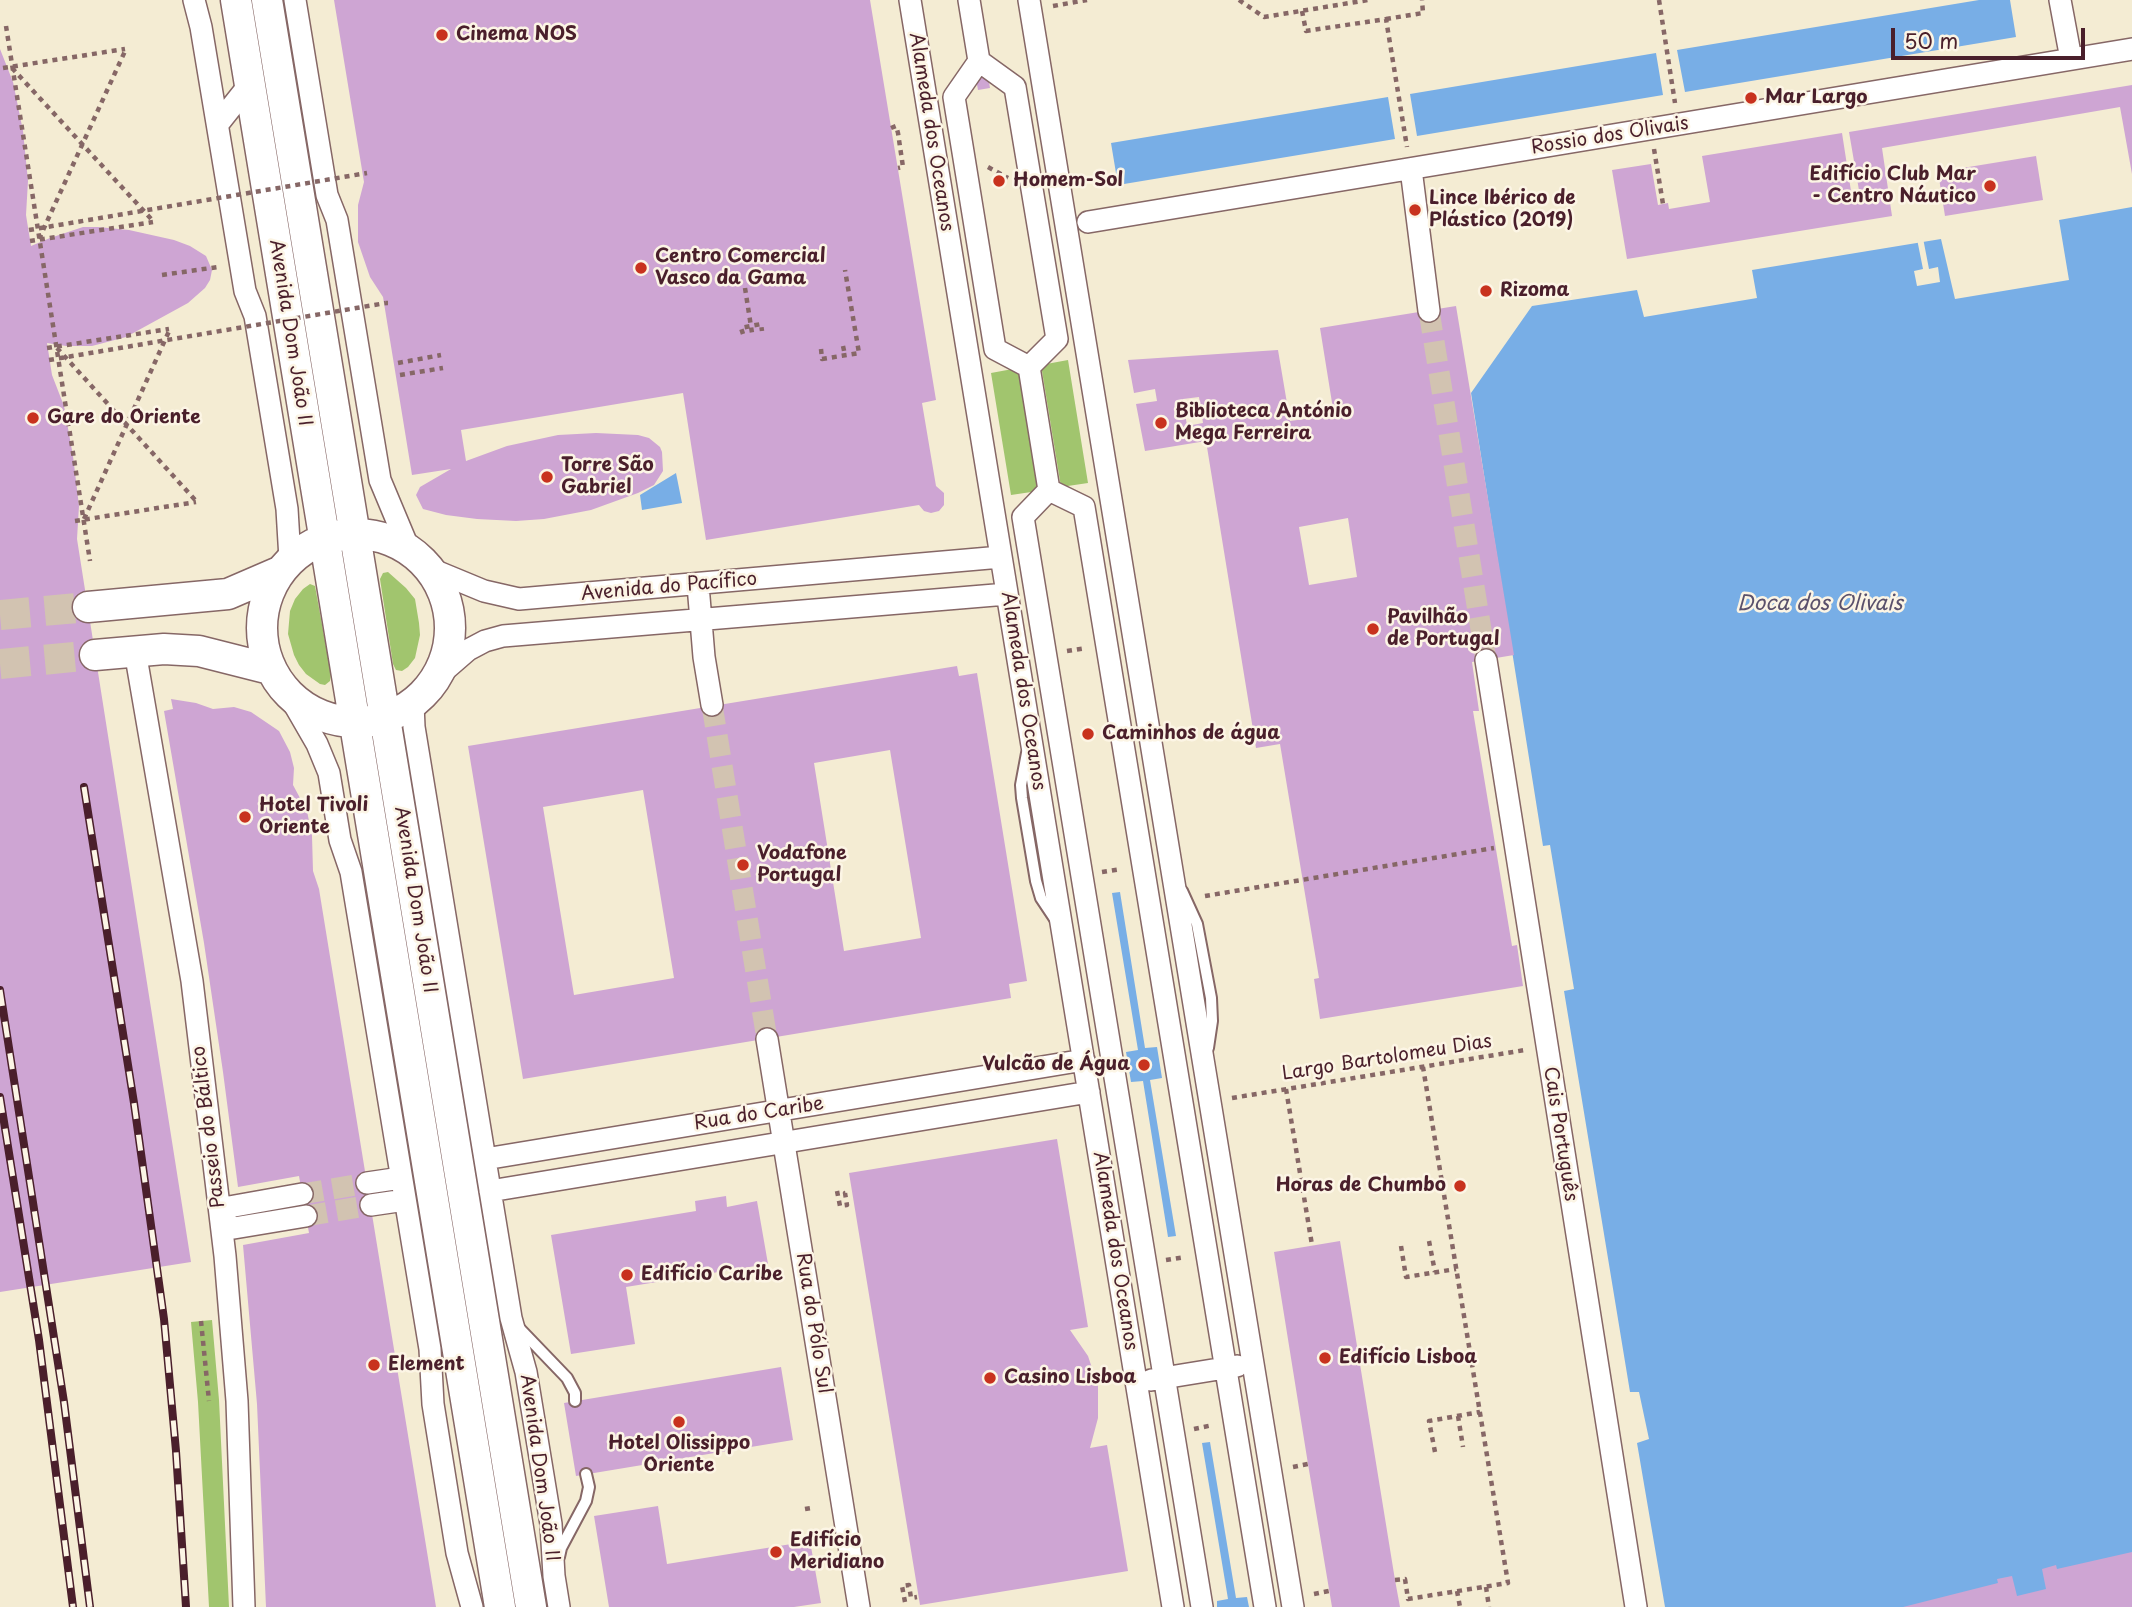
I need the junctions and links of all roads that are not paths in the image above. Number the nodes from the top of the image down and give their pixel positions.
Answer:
1 (194, 0) edge
2 (236, 0) edge
3 (267, 0) edge
4 (295, 0) edge
5 (910, 0) edge
6 (969, 0) edge
7 (1029, 0) edge
8 (2060, 0) edge
9 (2132, 50) edge
10 (2071, 59) junction
11 (979, 61) junction
12 (249, 85) junction
13 (218, 124) junction
14 (1411, 169) junction
15 (1088, 222) dead end
16 (1429, 311) tunnel mouth
17 (1029, 367) junction
18 (362, 375) junction
19 (336, 416) junction
20 (1049, 490) junction
21 (355, 535) junction
22 (324, 540) junction
23 (1001, 558) junction
24 (419, 560) junction
25 (284, 565) junction
26 (917, 565) junction
27 (698, 585) junction
28 (1007, 594) junction
29 (920, 601) junction
30 (88, 607) tunnel mouth
31 (701, 620) junction
32 (135, 652) junction
33 (95, 655) tunnel mouth
34 (1486, 660) tunnel mouth
35 (438, 676) junction
36 (279, 680) junction
37 (413, 704) junction
38 (712, 705) tunnel mouth
39 (385, 718) junction
40 (355, 722) junction
41 (372, 831) junction
42 (351, 872) junction
43 (766, 1038) tunnel mouth
44 (1084, 1060) junction
45 (1033, 1069) junction
46 (1089, 1092) junction
47 (1038, 1100) junction
48 (778, 1111) junction
49 (783, 1142) junction
50 (485, 1159) junction
51 (401, 1178) junction
52 (367, 1183) tunnel mouth
53 (490, 1191) junction
54 (302, 1194) tunnel mouth
55 (405, 1200) junction
56 (371, 1205) tunnel mouth
57 (306, 1216) tunnel mouth
58 (221, 1221) junction
59 (512, 1318) junction
60 (430, 1349) junction
61 (1253, 1363) junction
62 (1226, 1368) junction
63 (1164, 1378) junction
64 (1137, 1383) junction
65 (495, 1385) junction
66 (464, 1390) junction
67 (575, 1401) dead end
68 (586, 1474) dead end
69 (520, 1538) junction
70 (489, 1543) junction
71 (554, 1576) junction
72 (481, 1606) edge
73 (1168, 1606) edge
74 (244, 1607) edge
75 (531, 1607) edge
76 (559, 1607) edge
77 (859, 1607) edge
78 (1202, 1607) edge
79 (1265, 1607) edge
80 (1293, 1607) edge
81 (1636, 1607) edge

1 - 13 street, Avenida Dom João II
2 - 12 main road, Avenida Dom João II
3 - 19 main road, Avenida Dom João II
4 - 18 street
5 - 23 street, Alameda dos Oceanos
6 - 11 street
7 - 61 street
8 - 10 street
9 - 10 street, Rossio dos Olivais
10 - 14 street, Rossio dos Olivais
11 - 17 street, Alameda dos Oceanos
11 - 17 street
12 - 13 street
12 - 22 main road, Avenida Dom João II
13 - 25 street, Avenida Dom João II
14 - 15 street, Rossio dos Olivais
14 - 16 street
17 - 20 street
18 - 19 street, Avenida Dom João II
18 - 24 street
19 - 21 main road, Avenida Dom João II
20 - 62 street
20 - 63 street, Alameda dos Oceanos
21 - 22 main road
21 - 24 main road
21 - 39 main road, Avenida Dom João II
22 - 25 main road
22 - 40 main road, Avenida Dom João II
23 - 26 street, Avenida do Pacífico
23 - 28 street, Alameda dos Oceanos
24 - 27 street, Avenida do Pacífico
24 - 35 main road
25 - 30 main road
25 - 36 main road
26 - 27 street, Avenida do Pacífico
26 - 29 street
27 - 31 street
28 - 29 street, Avenida do Pacífico
28 - 44 street, Alameda dos Oceanos
29 - 31 street, Avenida do Pacífico
31 - 35 street, Avenida do Pacífico
31 - 38 street
32 - 33 main road
32 - 36 main road
32 - 58 street, Passeio do Báltico
34 - 81 street, Cais Português
35 - 37 main road
36 - 40 main road
36 - 42 street, Avenida Dom João II
37 - 39 main road
37 - 50 street, Avenida Dom João II
39 - 40 main road
39 - 65 main road, Avenida Dom João II
40 - 41 main road, Avenida Dom João II
41 - 42 street, Avenida Dom João II
41 - 66 main road, Avenida Dom João II
42 - 51 street, Avenida Dom João II
43 - 48 street, Rua do Pólo Sul
44 - 45 street, Rua do Caribe
44 - 46 street, Alameda dos Oceanos
45 - 47 street
45 - 48 street, Rua do Caribe
46 - 47 street, Rua do Caribe
46 - 64 street, Alameda dos Oceanos
47 - 49 street, Rua do Caribe
48 - 49 street, Rua do Pólo Sul
48 - 50 street, Rua do Caribe
49 - 53 street, Rua do Caribe
49 - 77 street, Rua do Pólo Sul
50 - 53 street, Avenida Dom João II
51 - 52 street
51 - 55 street, Avenida Dom João II
53 - 59 street, Avenida Dom João II
54 - 58 street
55 - 56 street
55 - 60 street, Avenida Dom João II
57 - 58 street
58 - 74 street, Passeio do Báltico
59 - 65 street, Avenida Dom João II
59 - 67 lane
59 - 71 street, Avenida Dom João II
60 - 66 street
60 - 72 street, Avenida Dom João II
61 - 62 street
61 - 80 street
62 - 63 street
62 - 79 street
63 - 64 street
63 - 78 street, Alameda dos Oceanos
64 - 73 street, Alameda dos Oceanos
65 - 66 street, Avenida Dom João II
65 - 69 main road, Avenida Dom João II
66 - 70 main road, Avenida Dom João II
68 - 71 lane
69 - 70 street, Avenida Dom João II
69 - 71 street, Avenida Dom João II
69 - 75 main road, Avenida Dom João II
70 - 72 main road, Avenida Dom João II
71 - 76 street, Avenida Dom João II

